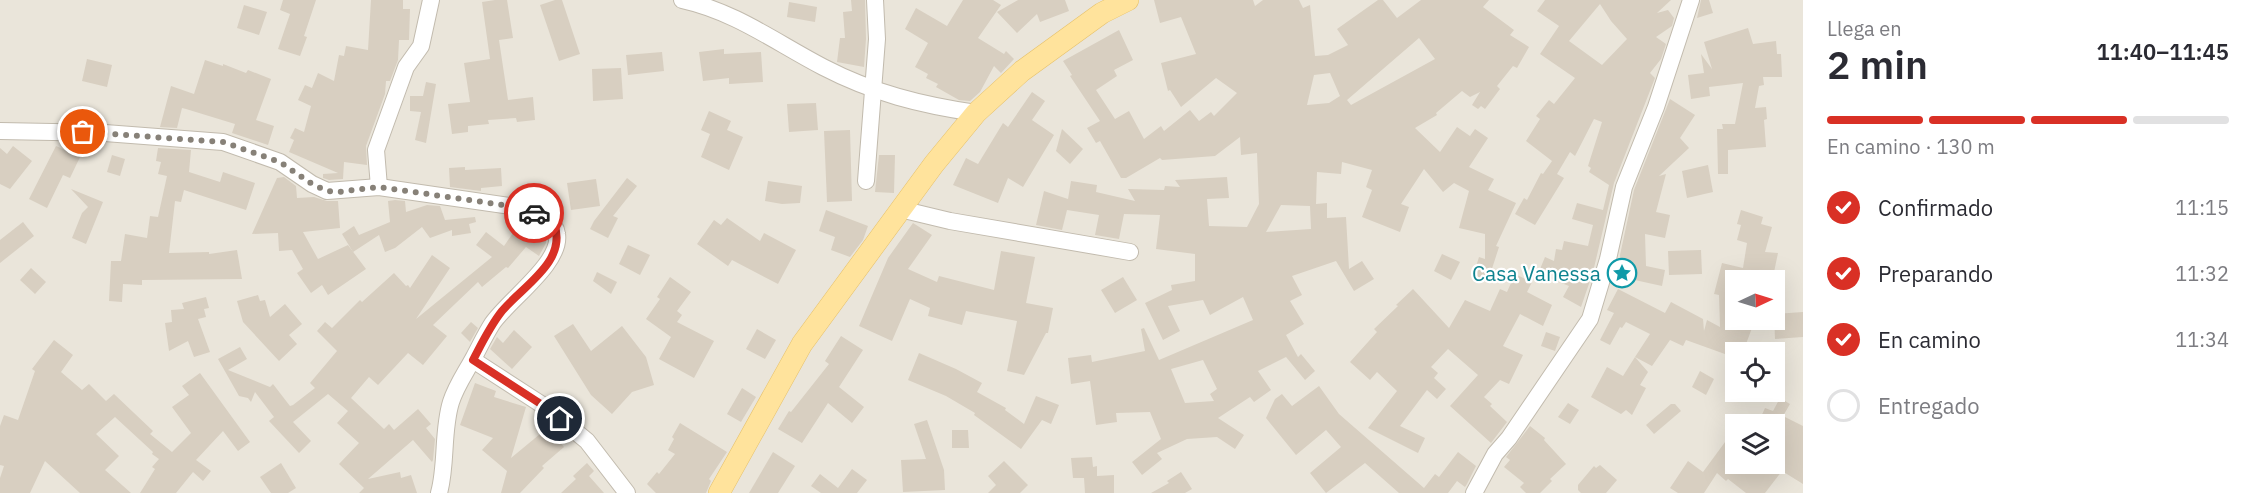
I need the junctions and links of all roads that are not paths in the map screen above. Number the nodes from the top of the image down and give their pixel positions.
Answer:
1 (431, 0) edge
2 (682, 0) edge
3 (875, 0) edge
4 (1128, 0) edge
5 (1691, 0) edge
6 (872, 90) junction
7 (976, 113) junction
8 (0, 131) edge
9 (866, 181) dead end
10 (379, 187) junction
11 (900, 209) junction
12 (1130, 252) dead end
13 (473, 360) junction
14 (439, 493) edge
15 (627, 493) edge
16 (719, 493) edge
17 (1474, 493) edge

1 - 10 street
2 - 6 street
3 - 6 street
4 - 7 main road
5 - 17 street
6 - 7 street
6 - 9 street
7 - 11 main road
8 - 10 street
10 - 13 street
11 - 12 street
11 - 16 main road
13 - 14 street
13 - 15 street

